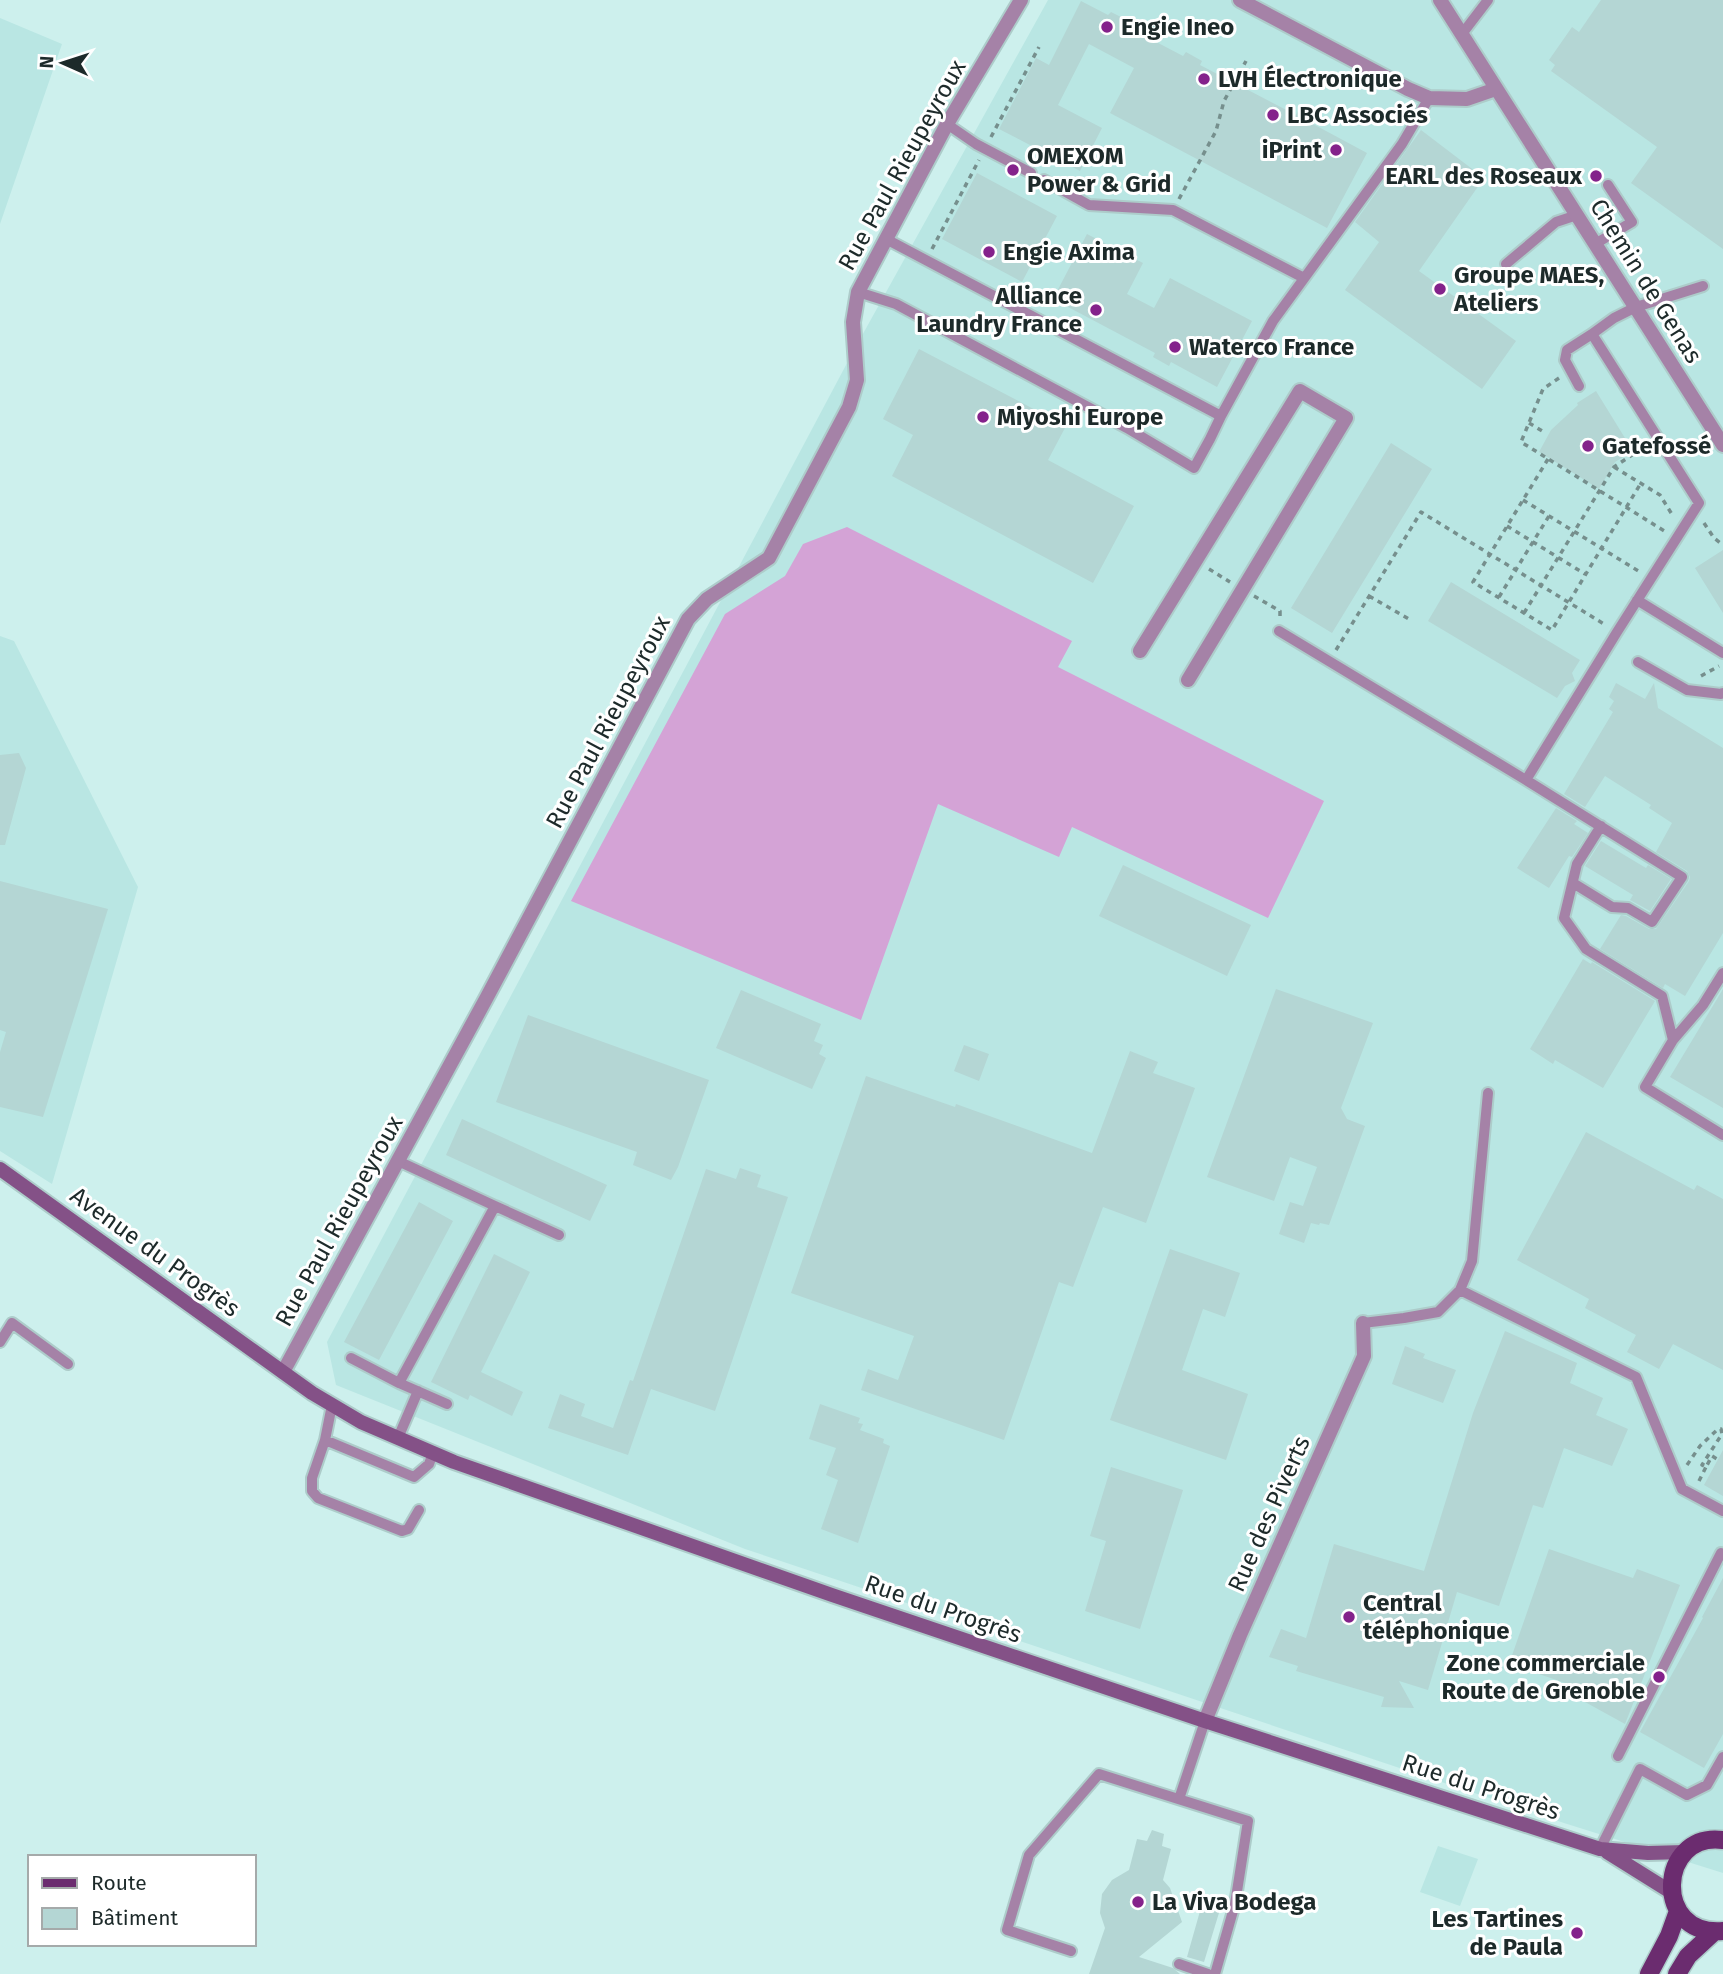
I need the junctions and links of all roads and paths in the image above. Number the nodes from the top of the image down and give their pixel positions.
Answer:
1 (1021, 0) edge
2 (1240, 0) edge
3 (1440, 0) edge
4 (1488, 0) edge
5 (1462, 34) junction
6 (1246, 61) dead end
7 (1496, 89) junction
8 (1429, 98) junction
9 (947, 124) junction
10 (1031, 173) dead end
11 (1044, 180) dead end
12 (1608, 185) dead end
13 (1173, 210) junction
14 (1577, 215) junction
15 (886, 239) junction
16 (1595, 244) junction
17 (1506, 264) dead end
18 (1304, 278) junction
19 (1703, 286) dead end
20 (858, 292) junction
21 (1636, 307) junction
22 (1592, 334) junction
23 (1570, 371) junction
24 (1579, 386) dead end
25 (1221, 416) junction
26 (1529, 423) junction
27 (1544, 432) dead end
28 (1658, 438) junction
29 (1723, 445) edge
30 (1548, 459) junction
31 (1614, 467) junction
32 (1641, 483) junction
33 (1599, 491) junction
34 (1523, 500) junction
35 (1627, 507) junction
36 (1549, 516) junction
37 (1507, 526) junction
38 (1684, 527) junction
39 (1574, 531) junction
40 (1676, 538) junction
41 (1533, 542) junction
42 (1723, 545) edge
43 (1601, 548) junction
44 (1490, 554) junction
45 (1558, 557) junction
46 (1516, 570) junction
47 (1585, 573) junction
48 (1651, 579) junction
49 (1541, 585) junction
50 (1369, 596) junction
51 (1499, 597) junction
52 (1637, 600) junction
53 (1568, 602) junction
54 (1524, 613) junction
55 (1409, 619) dead end
56 (1279, 631) dead end
57 (1617, 632) junction
58 (1140, 651) dead end
59 (1723, 653) edge
60 (1329, 661) junction
61 (1638, 662) dead end
62 (1723, 664) edge
63 (1188, 680) dead end
64 (1691, 681) dead end
65 (1723, 693) edge
66 (1526, 780) junction
67 (1601, 826) junction
68 (1573, 883) junction
69 (1723, 974) edge
70 (1673, 1040) junction
71 (1488, 1093) dead end
72 (1723, 1135) edge
73 (398, 1161) junction
74 (0, 1169) edge
75 (495, 1206) junction
76 (559, 1235) dead end
77 (1460, 1290) junction
78 (1363, 1323) joint
79 (0, 1342) edge
80 (351, 1358) dead end
81 (68, 1364) dead end
82 (283, 1372) junction
83 (399, 1382) junction
84 (418, 1391) junction
85 (447, 1404) dead end
86 (332, 1405) junction
87 (398, 1438) junction
88 (325, 1440) junction
89 (433, 1453) junction
90 (1717, 1459) dead end
91 (1706, 1467) junction
92 (1700, 1478) dead end
93 (1679, 1480) junction
94 (419, 1510) dead end
95 (1723, 1510) edge
96 (1723, 1554) edge
97 (1205, 1721) junction
98 (1618, 1756) dead end
99 (1723, 1757) edge
100 (1180, 1799) junction
101 (1721, 1838) edge
102 (1603, 1850) junction
103 (1685, 1852) junction
104 (1671, 1892) junction
105 (1678, 1911) junction
106 (1718, 1932) edge
107 (1071, 1951) dead end
108 (1179, 1964) dead end
109 (1208, 1974) edge
110 (1215, 1974) edge
111 (1648, 1974) edge
112 (1677, 1974) edge

1 - 9 street, Rue Paul Rieupeyroux
2 - 8 street
3 - 5 street, Chemin de Genas
4 - 5 lane
5 - 7 street, Chemin de Genas
6 - 13 path
7 - 8 street
7 - 14 street, Chemin de Genas
8 - 18 lane
9 - 10 lane
9 - 15 street, Rue Paul Rieupeyroux
11 - 13 lane
12 - 16 lane
13 - 18 lane
14 - 16 street, Chemin de Genas
14 - 17 lane
15 - 20 street, Rue Paul Rieupeyroux
15 - 25 lane
16 - 21 street, Chemin de Genas
18 - 25 lane
19 - 21 lane
20 - 25 lane
20 - 73 street, Rue Paul Rieupeyroux
21 - 22 lane
21 - 29 street, Chemin de Genas
22 - 23 lane
22 - 28 lane
23 - 24 lane
23 - 26 path
26 - 27 path
26 - 30 path
28 - 31 path
28 - 38 lane
30 - 33 path
30 - 34 path
31 - 32 path
31 - 33 path
32 - 35 path
32 - 38 path
33 - 35 path
33 - 39 path
34 - 36 path
34 - 37 path
35 - 40 path
35 - 43 path
36 - 39 path
36 - 41 path
37 - 41 path
37 - 44 path
38 - 40 lane
38 - 42 path
39 - 43 path
39 - 45 path
40 - 48 lane
41 - 45 path
41 - 46 path
43 - 47 path
43 - 48 path
44 - 46 path
44 - 50 path
44 - 51 path
45 - 47 path
45 - 49 path
46 - 49 path
46 - 51 path
47 - 53 path
48 - 52 lane
49 - 53 path
49 - 54 path
50 - 55 path
50 - 60 path
51 - 54 path
52 - 57 lane
52 - 59 lane
53 - 54 path
53 - 57 path
56 - 60 lane
57 - 66 lane
58 - 63 street
60 - 66 lane
61 - 65 lane
62 - 64 path
66 - 67 lane
67 - 68 lane
67 - 68 lane
68 - 70 lane
69 - 70 lane
70 - 72 lane
71 - 77 lane
73 - 75 lane
73 - 82 street, Rue Paul Rieupeyroux
74 - 82 street, Avenue du Progrès
75 - 76 lane
75 - 83 lane
77 - 78 lane
77 - 93 lane
78 - 97 street, Rue des Piverts
79 - 81 lane
80 - 83 lane
82 - 86 street, Rue du Progrès
83 - 84 lane
84 - 85 lane
84 - 87 lane
86 - 87 street, Rue du Progrès
86 - 88 lane
87 - 89 street, Rue du Progrès
88 - 89 lane
88 - 94 lane
89 - 97 street, Rue du Progrès
90 - 91 path
91 - 92 path
91 - 93 path
93 - 95 lane
96 - 98 lane
97 - 100 lane
97 - 102 street, Rue du Progrès
99 - 102 lane
100 - 107 lane
100 - 110 lane
101 - 103 main road
102 - 103 street, Rue du Progrès
102 - 104 street, Rue du Progrès
103 - 104 main road
104 - 105 main road
105 - 106 main road
105 - 111 main road
106 - 112 main road
108 - 109 lane

